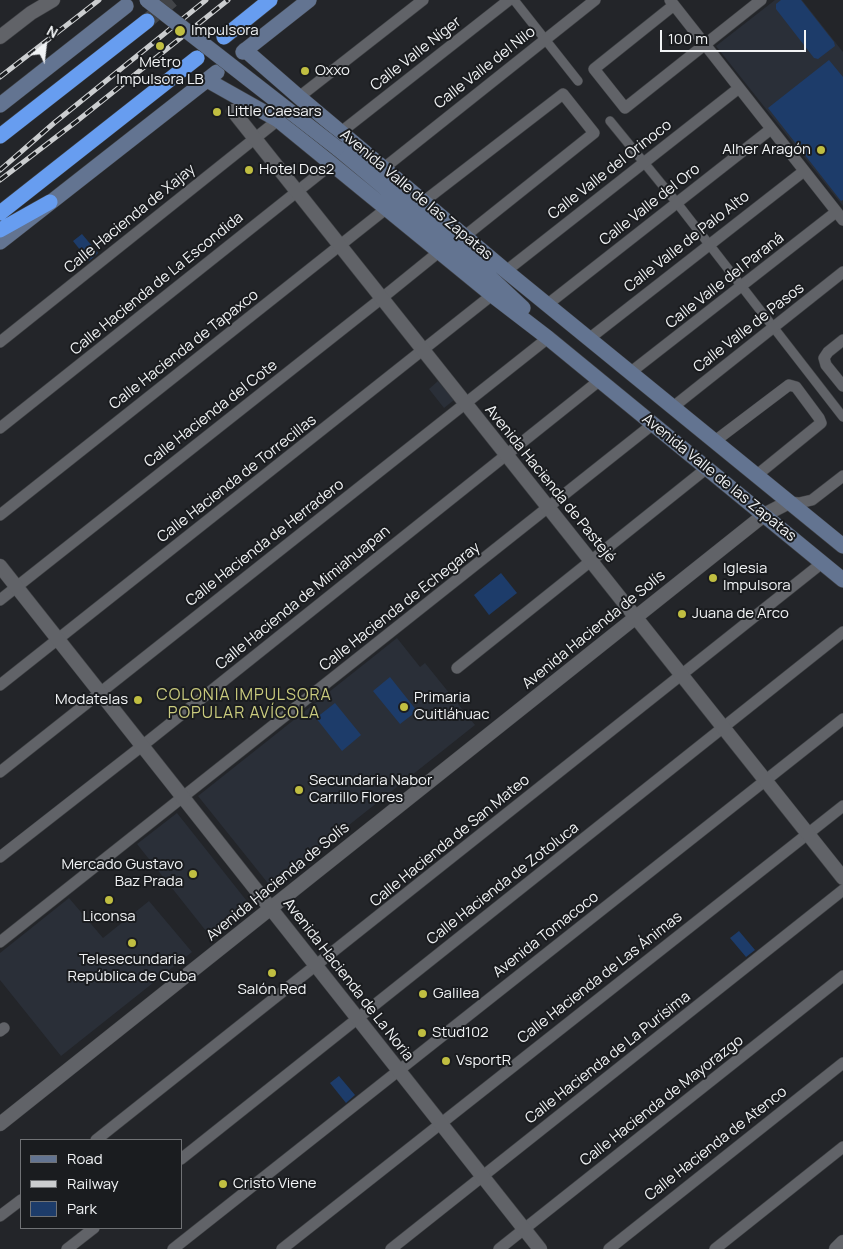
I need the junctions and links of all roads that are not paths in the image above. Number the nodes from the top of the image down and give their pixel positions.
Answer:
1 (42, 0) edge
2 (53, 0) edge
3 (146, 0) edge
4 (270, 0) edge
5 (308, 0) edge
6 (423, 0) edge
7 (509, 0) edge
8 (514, 0) edge
9 (595, 0) edge
10 (759, 1) edge
11 (672, 3) edge
12 (126, 6) dead end
13 (31, 13) junction
14 (147, 21) tunnel mouth
15 (0, 37) edge
16 (224, 37) dead end
17 (545, 40) junction
18 (705, 45) junction
19 (197, 58) dead end
20 (578, 81) dead end
21 (735, 90) junction
22 (299, 98) junction
23 (0, 105) edge
24 (232, 111) dead end
25 (278, 120) junction
26 (610, 121) dead end
27 (336, 128) junction
28 (771, 128) junction
29 (0, 136) edge
30 (254, 139) junction
31 (312, 146) junction
32 (643, 162) junction
33 (332, 163) junction
34 (389, 164) junction
35 (804, 170) junction
36 (297, 192) junction
37 (50, 202) junction
38 (424, 202) junction
39 (677, 203) junction
40 (387, 208) junction
41 (0, 213) edge
42 (840, 216) edge
43 (0, 230) edge
44 (464, 236) junction
45 (0, 242) edge
46 (708, 245) junction
47 (340, 246) junction
48 (440, 251) junction
49 (477, 265) junction
50 (506, 271) junction
51 (843, 272) edge
52 (741, 288) junction
53 (492, 295) junction
54 (382, 298) junction
55 (548, 304) junction
56 (773, 328) junction
57 (548, 338) junction
58 (590, 338) junction
59 (843, 340) edge
60 (0, 342) edge
61 (423, 351) junction
62 (631, 372) junction
63 (600, 380) junction
64 (843, 386) edge
65 (466, 404) junction
66 (673, 407) junction
67 (843, 417) edge
68 (653, 424) junction
69 (0, 428) edge
70 (715, 441) junction
71 (506, 455) junction
72 (707, 468) junction
73 (757, 475) junction
74 (843, 476) edge
75 (789, 502) junction
76 (549, 508) junction
77 (0, 515) edge
78 (764, 516) junction
79 (842, 543) edge
80 (591, 561) junction
81 (822, 563) junction
82 (0, 566) edge
83 (843, 580) edge
84 (16, 587) junction
85 (0, 600) edge
86 (636, 618) junction
87 (843, 632) edge
88 (58, 640) junction
89 (458, 668) dead end
90 (682, 675) junction
91 (0, 685) edge
92 (100, 693) junction
93 (843, 719) edge
94 (724, 728) junction
95 (142, 746) junction
96 (0, 772) edge
97 (765, 780) junction
98 (183, 798) junction
99 (843, 806) edge
100 (808, 834) junction
101 (0, 857) edge
102 (843, 878) edge
103 (843, 890) edge
104 (271, 909) junction
105 (0, 942) edge
106 (317, 966) junction
107 (843, 976) edge
108 (358, 1018) junction
109 (843, 1063) edge
110 (399, 1070) junction
111 (0, 1124) edge
112 (441, 1124) junction
113 (97, 1139) edge
114 (843, 1147) edge
115 (182, 1158) edge
116 (483, 1177) junction
117 (20, 1201) edge
118 (0, 1216) edge
119 (93, 1229) edge
120 (524, 1229) junction
121 (843, 1240) edge
122 (68, 1249) edge
123 (174, 1249) edge
124 (282, 1249) edge
125 (391, 1249) edge
126 (499, 1249) edge
127 (540, 1249) edge
128 (608, 1249) edge
129 (715, 1249) edge
130 (828, 1249) edge
131 (836, 1249) edge

1 - 13 street
2 - 13 street
3 - 49 main road, Avenida Valle de las Zapatas, bridge
4 - 16 highway
5 - 22 main road, Avenida Valle de las Zapatas
6 - 22 street
7 - 27 street, Calle Valle Níger
8 - 17 street
9 - 17 street, Calle Valle del Nilo
10 - 18 street
11 - 18 street
11 - 18 street
12 - 23 main road
13 - 15 street
14 - 29 highway
17 - 20 street
17 - 34 street, Calle Valle del Nilo
18 - 21 street
19 - 41 highway
21 - 28 street
21 - 32 street, Calle Valle del Orinoco
22 - 27 main road, Avenida Valle de las Zapatas
24 - 30 street, Avenida Hacienda de Pastejé
25 - 30 street, Calle Hacienda de Xajay
25 - 31 main road, Avenida Valle de las Zapatas
25 - 37 main road, Avenida Valle de las Zapatas
26 - 32 street
27 - 31 main road
27 - 34 main road, Avenida Valle de las Zapatas
28 - 35 street
28 - 39 street, Calle Valle del Oro
30 - 36 street, Avenida Hacienda de Pastejé
30 - 60 street, Calle Hacienda de Xajay
31 - 33 main road, Avenida Valle de las Zapatas
32 - 39 street
32 - 50 street, Calle Valle del Orinoco
33 - 36 street, Calle Hacienda de La Escondida
33 - 40 main road, Avenida Valle de las Zapatas
34 - 38 main road, Avenida Valle de las Zapatas
35 - 42 street
35 - 46 street, Calle Valle de Palo Alto
36 - 47 street, Avenida Hacienda de Pastejé
36 - 69 street, Calle Hacienda de La Escondida
37 - 43 highway
37 - 45 main road
38 - 44 main road, Avenida Valle de las Zapatas
38 - 44 street
39 - 46 street
39 - 55 street, Calle Valle del Oro
40 - 47 street, Calle Hacienda de Tapaxco
40 - 48 main road, Avenida Valle de las Zapatas
42 - 52 street, Calle Valle del Paraná
44 - 50 main road, Avenida Valle de las Zapatas
46 - 52 street
46 - 58 street, Calle Valle de Palo Alto
47 - 54 street, Avenida Hacienda de Pastejé
47 - 77 street, Calle Hacienda de Tapaxco
48 - 53 main road, Avenida Valle de las Zapatas
48 - 54 street, Calle Hacienda del Cote
49 - 57 main road, Avenida Valle de las Zapatas
49 - 58 main road, Avenida Valle de las Zapatas
50 - 55 main road, Avenida Valle de las Zapatas
51 - 56 street, Calle Valle de Pasos
52 - 56 street
52 - 62 street, Calle Valle del Paraná
53 - 57 main road, Avenida Valle de las Zapatas
53 - 61 street, Calle Hacienda de Torrecillas
54 - 61 street, Avenida Hacienda de Pastejé
54 - 84 street, Calle Hacienda del Cote
55 - 58 main road, Avenida Valle de las Zapatas
56 - 66 street, Calle Valle de Pasos
56 - 67 street
57 - 63 main road, Avenida Valle de las Zapatas
57 - 65 street, Calle Hacienda de Herradero
58 - 62 main road, Avenida Valle de las Zapatas
59 - 64 street
61 - 65 street, Avenida Hacienda de Pastejé
61 - 88 street, Calle Hacienda de Torrecillas
62 - 66 main road, Avenida Valle de las Zapatas
63 - 68 main road, Avenida Valle de las Zapatas
63 - 71 street, Calle Hacienda de Mimiahuapan
65 - 71 street, Avenida Hacienda de Pastejé
65 - 92 street, Calle Hacienda de Herradero
66 - 70 main road, Avenida Valle de las Zapatas
68 - 72 main road, Avenida Valle de las Zapatas
68 - 76 street, Calle Hacienda de Echegaray
70 - 73 main road, Avenida Valle de las Zapatas
70 - 73 street
71 - 76 street, Avenida Hacienda de Pastejé
71 - 95 street, Calle Hacienda de Mimiahuapan
72 - 78 main road, Avenida Valle de las Zapatas
72 - 80 street
73 - 75 main road, Avenida Valle de las Zapatas
74 - 75 street
75 - 78 street, Avenida Hacienda de Solís
75 - 79 main road, Avenida Valle de las Zapatas
76 - 80 street, Avenida Hacienda de Pastejé
76 - 98 street, Calle Hacienda de Echegaray
78 - 81 main road, Avenida Valle de las Zapatas
78 - 86 street, Avenida Hacienda de Solís
80 - 86 street, Avenida Hacienda de Pastejé
80 - 89 street
81 - 83 main road, Avenida Valle de las Zapatas
81 - 90 street, Calle Hacienda de San Mateo
82 - 84 street, Avenida Hacienda de La Noria
84 - 85 street, Calle Hacienda del Cote
84 - 88 street, Avenida Hacienda de La Noria
86 - 90 street, Avenida Hacienda de Pastejé
86 - 104 street, Avenida Hacienda de Solís
87 - 94 street, Calle Hacienda de Zotoluca
88 - 91 street, Calle Hacienda de Torrecillas
88 - 92 street, Avenida Hacienda de La Noria
90 - 94 street, Avenida Hacienda de Pastejé
90 - 106 street, Calle Hacienda de San Mateo
92 - 95 street, Avenida Hacienda de La Noria
92 - 96 street, Calle Hacienda de Herradero
93 - 97 street, Avenida Tomacoco
94 - 97 street, Avenida Hacienda de Pastejé
94 - 108 street, Calle Hacienda de Zotoluca
95 - 98 street, Avenida Hacienda de La Noria
95 - 101 street, Calle Hacienda de Mimiahuapan
97 - 100 street, Avenida Hacienda de Pastejé
97 - 110 street, Avenida Tomacoco
98 - 104 street, Avenida Hacienda de La Noria
98 - 105 street, Calle Hacienda de Echegaray
99 - 100 street, Calle Hacienda de Las Ánimas
100 - 102 street, Avenida Hacienda de Pastejé
100 - 112 street, Calle Hacienda de Las Ánimas
103 - 116 street, Calle Hacienda de La Purísima
104 - 106 street, Avenida Hacienda de La Noria
104 - 111 street, Avenida Hacienda de Solís
106 - 108 street, Avenida Hacienda de La Noria
106 - 113 street, Calle Hacienda de San Mateo
107 - 120 street, Calle Hacienda de Mayorazgo
108 - 110 street, Avenida Hacienda de La Noria
108 - 115 street, Calle Hacienda de Zotoluca
109 - 128 street, Calle Hacienda de Atenco
110 - 112 street, Avenida Hacienda de La Noria
110 - 123 street, Avenida Tomacoco
112 - 116 street, Avenida Hacienda de La Noria
112 - 124 street, Calle Hacienda de Las Ánimas
114 - 129 street
116 - 120 street, Avenida Hacienda de La Noria
116 - 125 street, Calle Hacienda de La Purísima
117 - 118 street
119 - 122 street
120 - 126 street, Calle Hacienda de Mayorazgo
120 - 127 street, Avenida Hacienda de La Noria
121 - 130 street
121 - 131 street

